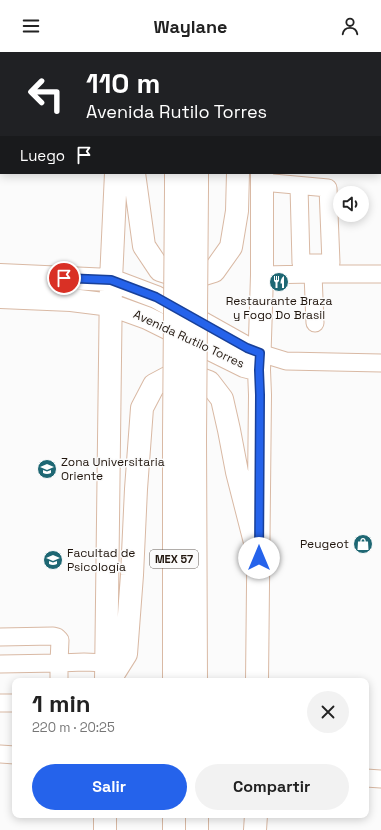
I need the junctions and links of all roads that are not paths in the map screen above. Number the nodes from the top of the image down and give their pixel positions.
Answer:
1 (116, 174) edge
2 (134, 174) edge
3 (238, 174) edge
4 (262, 178) edge
5 (186, 181) edge
6 (299, 186) junction
7 (313, 268) junction
8 (381, 274) edge
9 (0, 275) edge
10 (262, 275) junction
11 (111, 280) junction
12 (0, 297) edge
13 (111, 305) junction
14 (314, 323) dead end
15 (259, 361) junction
16 (381, 363) edge
17 (184, 437) junction
18 (259, 558) junction
19 (0, 637) edge
20 (59, 663) junction
21 (0, 664) edge
22 (107, 675) edge
23 (59, 678) edge
24 (174, 678) edge
25 (196, 678) edge
26 (257, 678) edge
27 (0, 703) edge
28 (12, 703) edge
29 (0, 754) edge
30 (12, 755) edge
31 (369, 778) edge
32 (381, 779) edge
33 (105, 818) edge
34 (174, 818) edge
35 (197, 818) edge
36 (256, 818) edge
37 (105, 830) edge
38 (174, 830) edge
39 (197, 830) edge
40 (255, 830) edge

1 - 11 main road
2 - 3 main road
4 - 6 street
4 - 10 main road
5 - 17 main road, MEX 57, bridge
6 - 7 street
6 - 7 street
7 - 8 street
7 - 10 street
7 - 14 street
9 - 11 main road, Avenida Rutilo Torres
10 - 15 main road
11 - 13 main road
11 - 15 main road, Avenida Rutilo Torres
12 - 13 main road, Avenida Rutilo Torres
13 - 15 main road, Avenida Rutilo Torres
13 - 22 main road
15 - 16 street
15 - 18 main road
17 - 24 main road, MEX 57
17 - 25 main road, MEX 57
18 - 22 main road
18 - 26 main road
19 - 20 street
20 - 21 street
20 - 22 street
20 - 23 street
27 - 28 street
29 - 30 street
31 - 32 street
33 - 37 main road
34 - 38 main road
35 - 39 main road
36 - 40 main road

